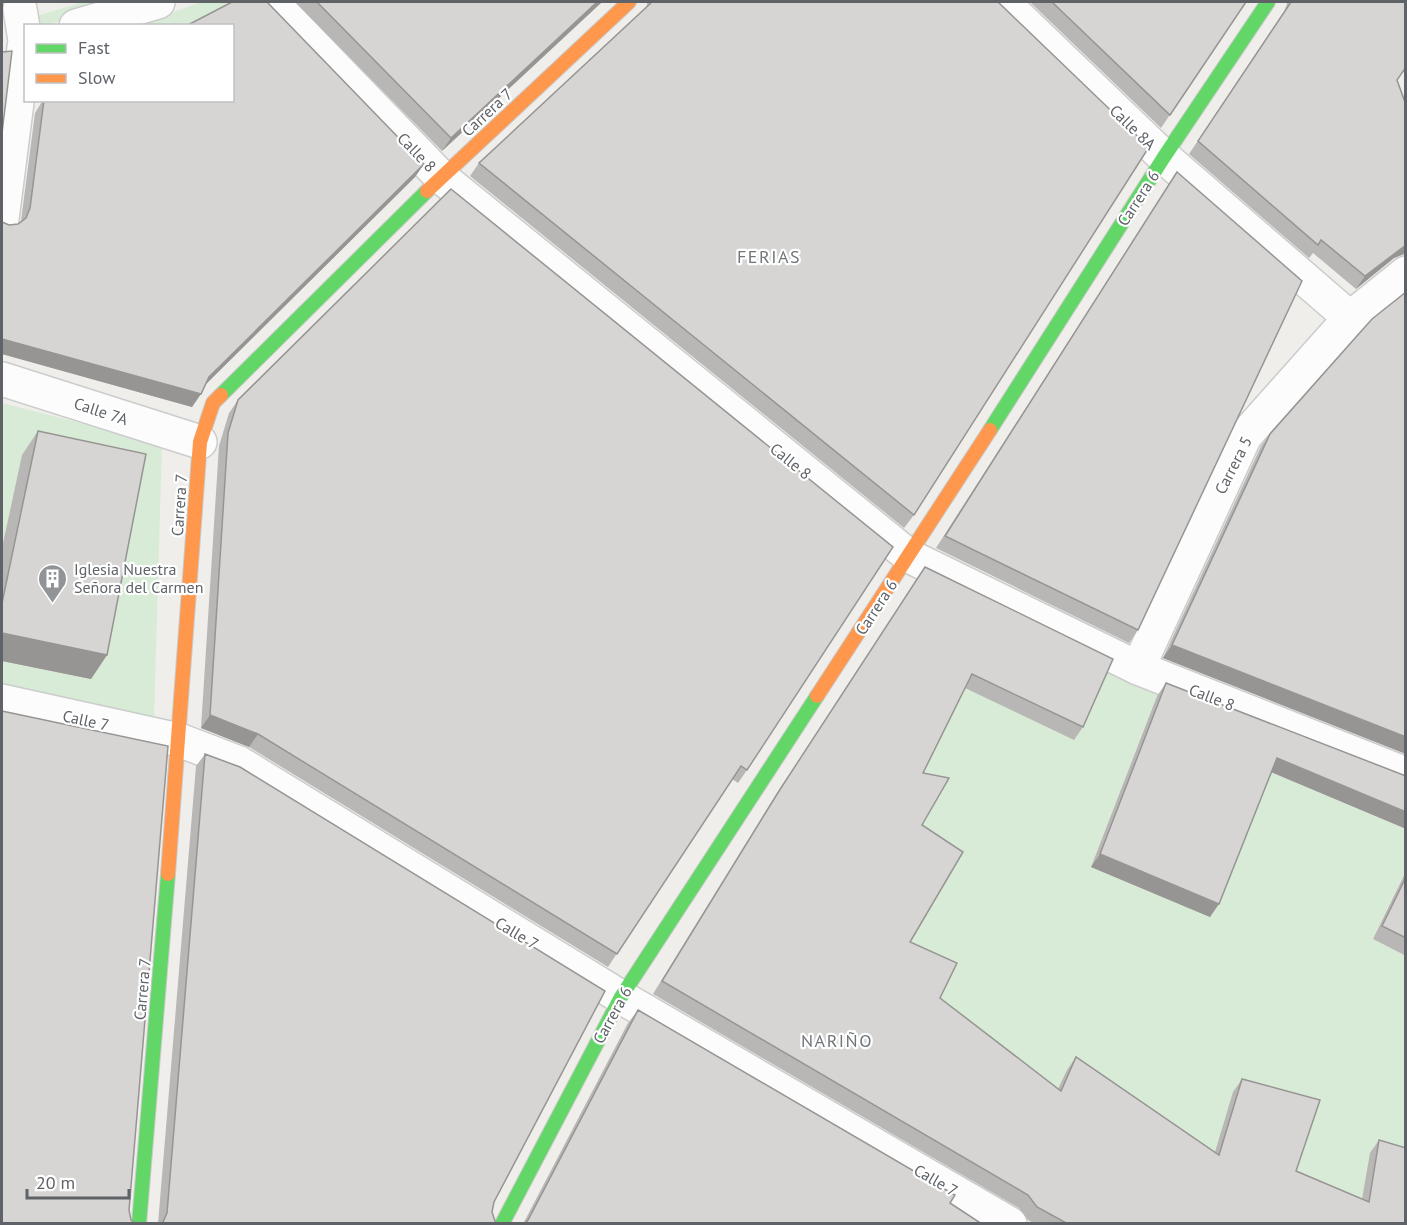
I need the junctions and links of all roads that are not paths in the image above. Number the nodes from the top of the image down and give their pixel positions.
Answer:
1 (158, 2) edge
2 (272, 2) edge
3 (629, 2) edge
4 (1003, 2) edge
5 (1268, 2) edge
6 (23, 16) edge
7 (83, 24) edge
8 (2, 44) edge
9 (1164, 157) junction
10 (441, 177) junction
11 (2, 219) edge
12 (1406, 273) edge
13 (1350, 318) junction
14 (2, 379) edge
15 (200, 442) junction
16 (909, 556) junction
17 (1138, 668) junction
18 (2, 701) edge
19 (179, 740) junction
20 (1406, 774) edge
21 (621, 997) junction
22 (139, 1224) edge
23 (502, 1224) edge
24 (1010, 1224) edge

1 - 7 street
2 - 10 street, Calle 8
3 - 10 street, Carrera 7
4 - 9 street, Calle 8A
5 - 9 street, Carrera 6
6 - 8 street
6 - 11 street
9 - 13 street, Calle 8A
9 - 16 street, Carrera 6
10 - 15 street, Carrera 7
10 - 16 street, Calle 8
12 - 13 street, Carrera 5
13 - 17 street, Carrera 5
14 - 15 street, Calle 7A
15 - 19 street, Carrera 7
16 - 17 street, Calle 8
16 - 21 street, Carrera 6
17 - 20 street, Calle 8
18 - 19 street, Calle 7
19 - 21 street, Calle 7
19 - 22 street, Carrera 7
21 - 23 street, Carrera 6
21 - 24 street, Calle 7

